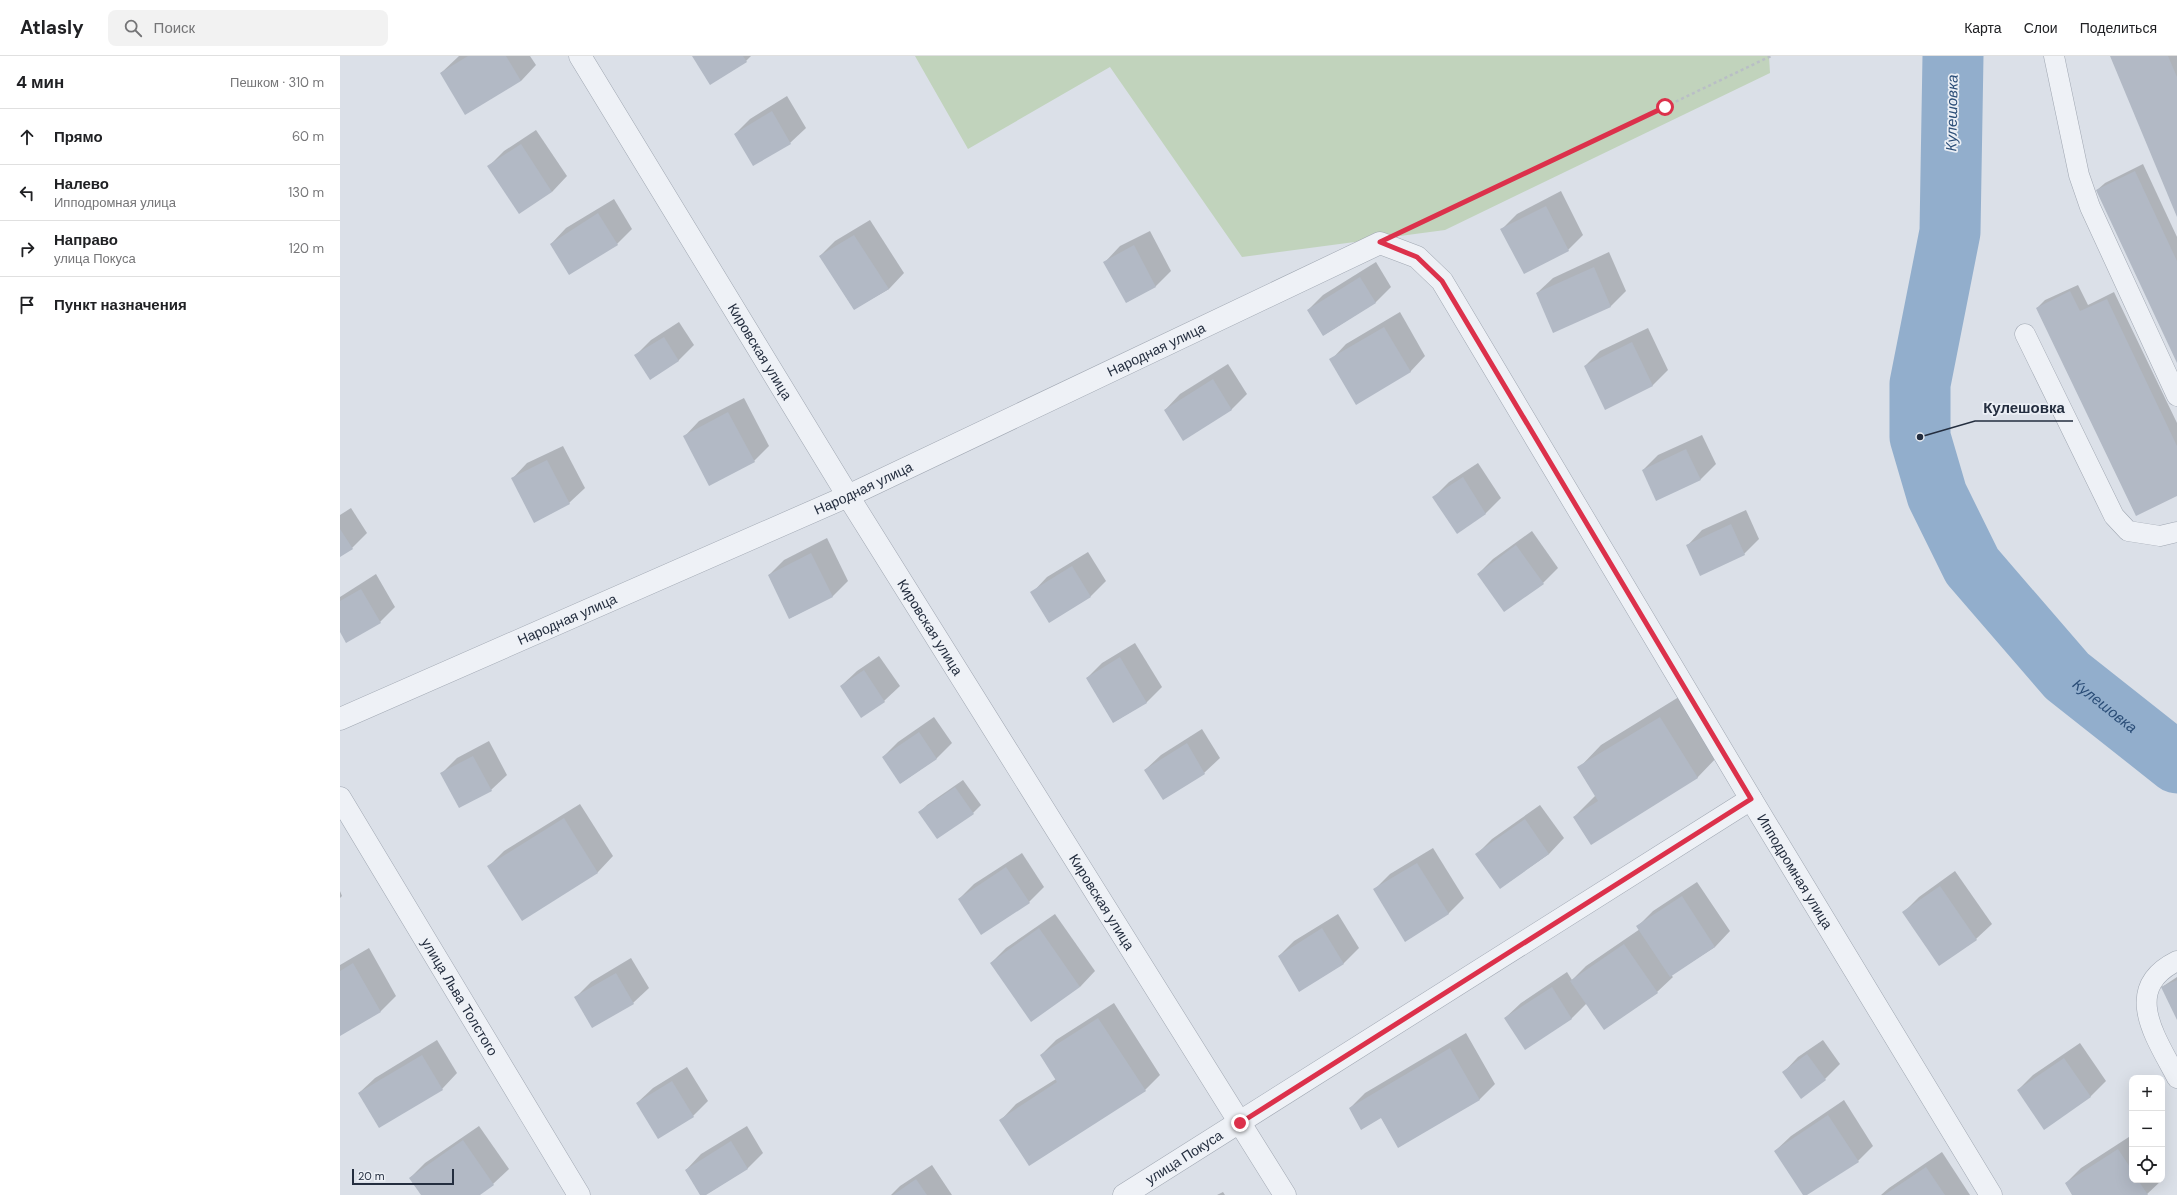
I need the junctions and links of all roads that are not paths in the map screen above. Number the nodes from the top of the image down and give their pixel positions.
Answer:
1 (580, 56) edge
2 (2054, 56) edge
3 (1380, 242) joint
4 (2025, 334) dead end
5 (2177, 396) edge
6 (848, 496) junction
7 (2177, 532) edge
8 (340, 719) edge
9 (340, 798) edge
10 (1751, 799) junction
11 (2177, 961) edge
12 (2177, 1078) edge
13 (1240, 1123) junction
14 (579, 1195) edge
15 (1124, 1195) edge
16 (1285, 1195) edge
17 (1991, 1195) edge

1 - 6 street, Кировская улица
2 - 5 lane
3 - 6 street, Народная улица
3 - 10 street, Ипподромная улица
4 - 7 lane
6 - 8 street, Народная улица
6 - 13 street, Кировская улица
9 - 14 street, улица Льва Толстого
10 - 13 street, улица Покуса
10 - 17 street, Ипподромная улица
11 - 12 lane
13 - 15 street, улица Покуса
13 - 16 street, Кировская улица

